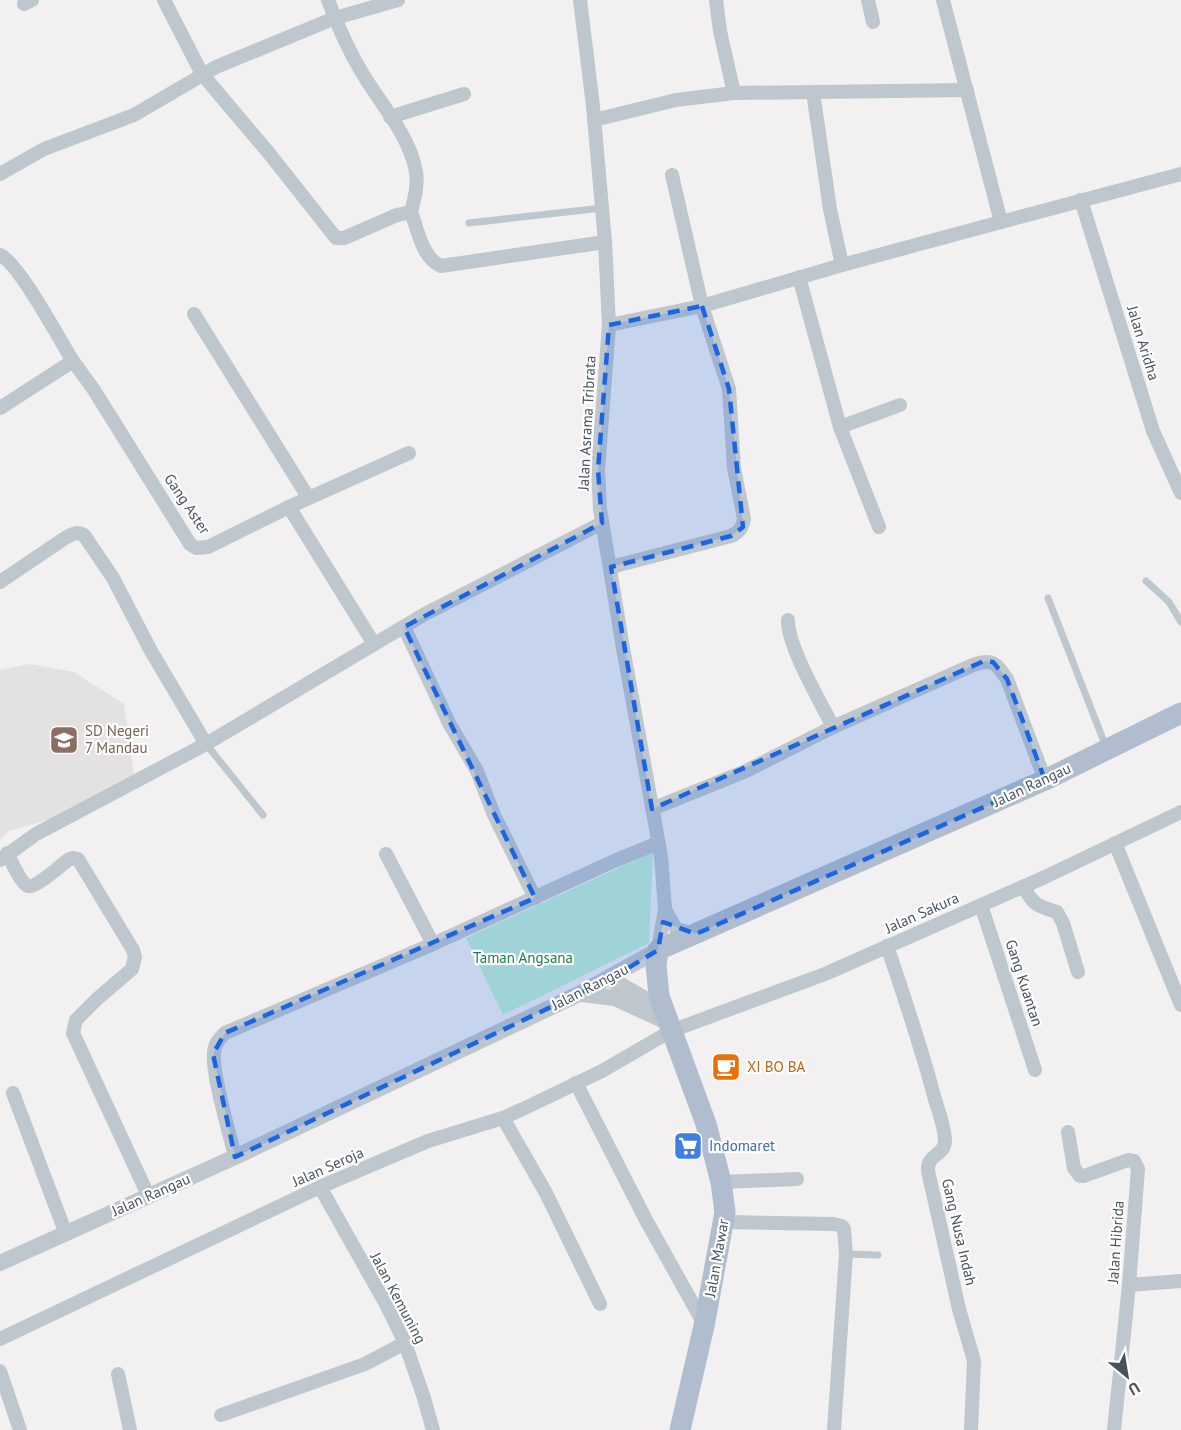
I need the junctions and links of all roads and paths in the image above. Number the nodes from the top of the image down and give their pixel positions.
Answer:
1 (164, 0) edge
2 (328, 0) edge
3 (398, 0) edge
4 (580, 0) edge
5 (716, 0) edge
6 (868, 0) edge
7 (943, 0) edge
8 (335, 18) junction
9 (873, 22) dead end
10 (202, 74) junction
11 (967, 90) junction
12 (813, 92) junction
13 (734, 93) junction
14 (464, 94) dead end
15 (390, 117) junction
16 (594, 120) junction
17 (0, 174) edge
18 (1181, 174) edge
19 (672, 175) dead end
20 (1081, 200) junction
21 (602, 208) junction
22 (411, 212) junction
23 (1001, 222) junction
24 (469, 223) dead end
25 (605, 242) junction
26 (0, 255) edge
27 (842, 264) junction
28 (799, 277) junction
29 (702, 306) junction
30 (194, 314) dead end
31 (609, 325) junction
32 (73, 361) junction
33 (900, 405) dead end
34 (0, 408) edge
35 (840, 427) junction
36 (409, 453) dead end
37 (1181, 493) edge
38 (308, 497) junction
39 (289, 507) junction
40 (602, 523) junction
41 (879, 527) dead end
42 (611, 567) junction
43 (1146, 581) dead end
44 (0, 582) edge
45 (1048, 598) dead end
46 (788, 620) dead end
47 (1181, 622) edge
48 (404, 627) junction
49 (374, 644) junction
50 (1181, 713) edge
51 (833, 728) junction
52 (206, 744) junction
53 (1107, 750) junction
54 (1045, 780) junction
55 (652, 809) junction
56 (1181, 812) edge
57 (263, 815) dead end
58 (658, 843) junction
59 (1115, 843) junction
60 (386, 854) dead end
61 (4, 857) edge
62 (1024, 886) junction
63 (535, 898) junction
64 (981, 905) junction
65 (665, 909) junction
66 (675, 940) junction
67 (433, 944) junction
68 (887, 946) junction
69 (1078, 972) dead end
70 (610, 979) junction
71 (581, 993) junction
72 (1181, 1005) edge
73 (668, 1021) junction
74 (1035, 1070) dead end
75 (576, 1083) junction
76 (13, 1093) dead end
77 (503, 1118) junction
78 (1068, 1132) dead end
79 (235, 1157) junction
80 (797, 1179) dead end
81 (721, 1182) junction
82 (320, 1187) junction
83 (148, 1196) junction
84 (725, 1222) junction
85 (66, 1234) junction
86 (846, 1254) junction
87 (878, 1255) dead end
88 (0, 1263) edge
89 (1181, 1281) edge
90 (1129, 1285) junction
91 (600, 1304) dead end
92 (704, 1326) junction
93 (0, 1339) edge
94 (405, 1343) junction
95 (0, 1371) edge
96 (118, 1374) dead end
97 (221, 1415) dead end
98 (20, 1430) edge
99 (130, 1430) edge
100 (433, 1430) edge
101 (681, 1430) edge
102 (834, 1430) edge
103 (971, 1430) edge
104 (1114, 1430) edge

1 - 10 street
2 - 8 street
3 - 8 street
4 - 16 street, Jalan Asrama Tribrata
5 - 13 street
6 - 9 street
7 - 11 street
8 - 10 street
8 - 15 street
10 - 17 street
10 - 22 street
11 - 12 street
11 - 23 street
12 - 13 street
12 - 27 street
13 - 16 street
14 - 15 street
15 - 22 street
16 - 21 street, Jalan Asrama Tribrata
18 - 20 street
19 - 29 street
20 - 23 street
20 - 37 street, Jalan Aridha
21 - 24 lane
21 - 25 street, Jalan Asrama Tribrata
22 - 25 street
23 - 27 street
25 - 31 street, Jalan Asrama Tribrata
26 - 32 street, Gang Aster
27 - 28 street
28 - 29 street
28 - 35 street
29 - 31 street
29 - 42 street
30 - 38 street
31 - 40 street, Jalan Asrama Tribrata
32 - 34 street
32 - 39 street, Gang Aster
33 - 35 street
35 - 41 street
36 - 38 street, Gang Aster
38 - 39 street, Gang Aster
39 - 49 street
40 - 42 street, Jalan Asrama Tribrata
40 - 48 street
42 - 55 street, Jalan Asrama Tribrata
43 - 47 lane
44 - 52 street
45 - 53 lane
46 - 51 street
48 - 49 street
48 - 63 street
49 - 52 street
50 - 53 main road, Jalan Rangau
51 - 54 street
51 - 55 street
52 - 57 lane
52 - 61 street
53 - 54 main road, Jalan Rangau
54 - 66 main road, Jalan Rangau
55 - 58 street, Jalan Asrama Tribrata
56 - 59 street, Jalan Sakura
58 - 63 street
58 - 65 street, Jalan Asrama Tribrata
59 - 62 street, Jalan Sakura
59 - 72 street
60 - 67 street
61 - 83 street
62 - 64 street, Jalan Sakura
62 - 69 street
63 - 67 street
64 - 68 street, Jalan Sakura
64 - 74 street, Gang Kuantan
65 - 66 street, Jalan Asrama Tribrata
65 - 66 street
66 - 70 street, Jalan Rangau
66 - 73 main road, Jalan Mawar
67 - 79 street
68 - 73 street, Jalan Sakura
68 - 103 street, Gang Nusa Indah
70 - 71 street, Jalan Rangau
70 - 73 street
71 - 73 street
71 - 79 street, Jalan Rangau
73 - 75 street, Jalan Seroja
73 - 81 main road, Jalan Mawar
75 - 77 street, Jalan Seroja
75 - 92 street
76 - 85 street
77 - 82 street, Jalan Seroja
77 - 91 street
78 - 90 street, Jalan Hibrida
79 - 83 street, Jalan Rangau
80 - 81 street
81 - 84 main road, Jalan Mawar
82 - 93 street, Jalan Seroja
82 - 94 street, Jalan Kemuning
83 - 85 street, Jalan Rangau
84 - 86 street
84 - 92 main road, Jalan Mawar
85 - 88 street, Jalan Rangau
86 - 87 lane
86 - 102 street
89 - 90 street
90 - 104 street, Jalan Hibrida
92 - 101 main road, Jalan Mawar
94 - 97 street
94 - 100 street, Jalan Kemuning
95 - 98 street
96 - 99 street

